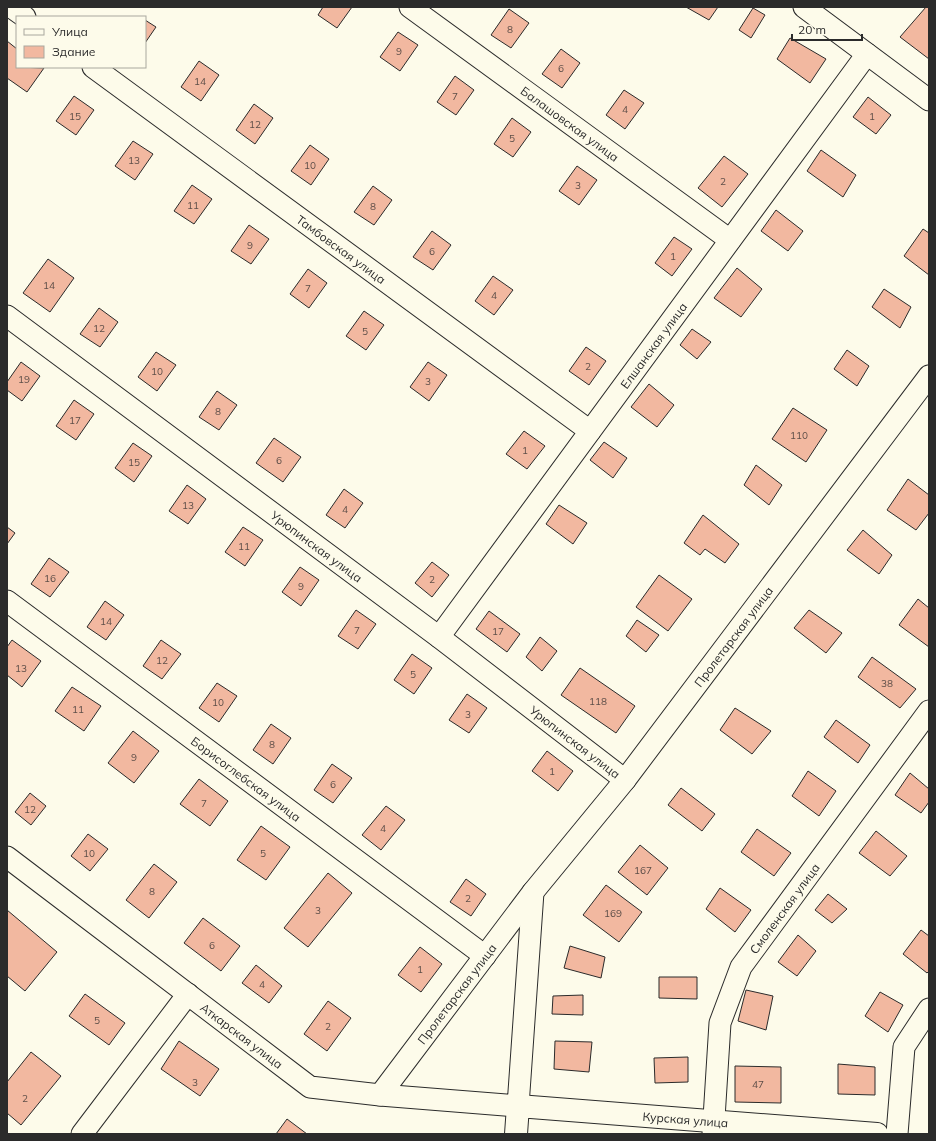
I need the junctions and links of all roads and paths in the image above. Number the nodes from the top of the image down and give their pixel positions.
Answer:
1 (11, 7) edge
2 (410, 7) edge
3 (804, 7) edge
4 (24, 16) edge
5 (867, 54) junction
6 (94, 68) edge
7 (929, 100) edge
8 (730, 240) junction
9 (7, 316) edge
10 (929, 376) edge
11 (590, 431) junction
12 (7, 601) edge
13 (439, 637) junction
14 (929, 711) edge
15 (625, 780) junction
16 (7, 857) edge
17 (533, 892) junction
18 (485, 956) junction
19 (188, 994) junction
20 (929, 1009) edge
21 (380, 1095) junction
22 (518, 1106) junction
23 (714, 1128) edge
24 (82, 1134) edge
25 (516, 1134) edge
26 (877, 1134) edge
27 (897, 1134) edge

1 - 4 street
2 - 8 street, Балашовская улица
3 - 5 street
5 - 7 street
5 - 8 street, Елшанская улица
6 - 11 street, Тамбовская улица
8 - 11 street, Елшанская улица
9 - 13 street, Урюпинская улица
10 - 15 street, Пролетарская улица
11 - 13 street, Елшанская улица
12 - 18 street, Борисоглебская улица
13 - 15 street, Урюпинская улица
14 - 23 street, Смоленская улица
15 - 17 street, Пролетарская улица
16 - 19 street, Аткарская улица
17 - 18 street, Пролетарская улица
17 - 22 street
18 - 21 street, Пролетарская улица
19 - 21 street, Аткарская улица
19 - 24 street
20 - 27 street
21 - 22 street, Аткарская улица
22 - 23 street, Курская улица
22 - 25 street
23 - 26 street, Курская улица

